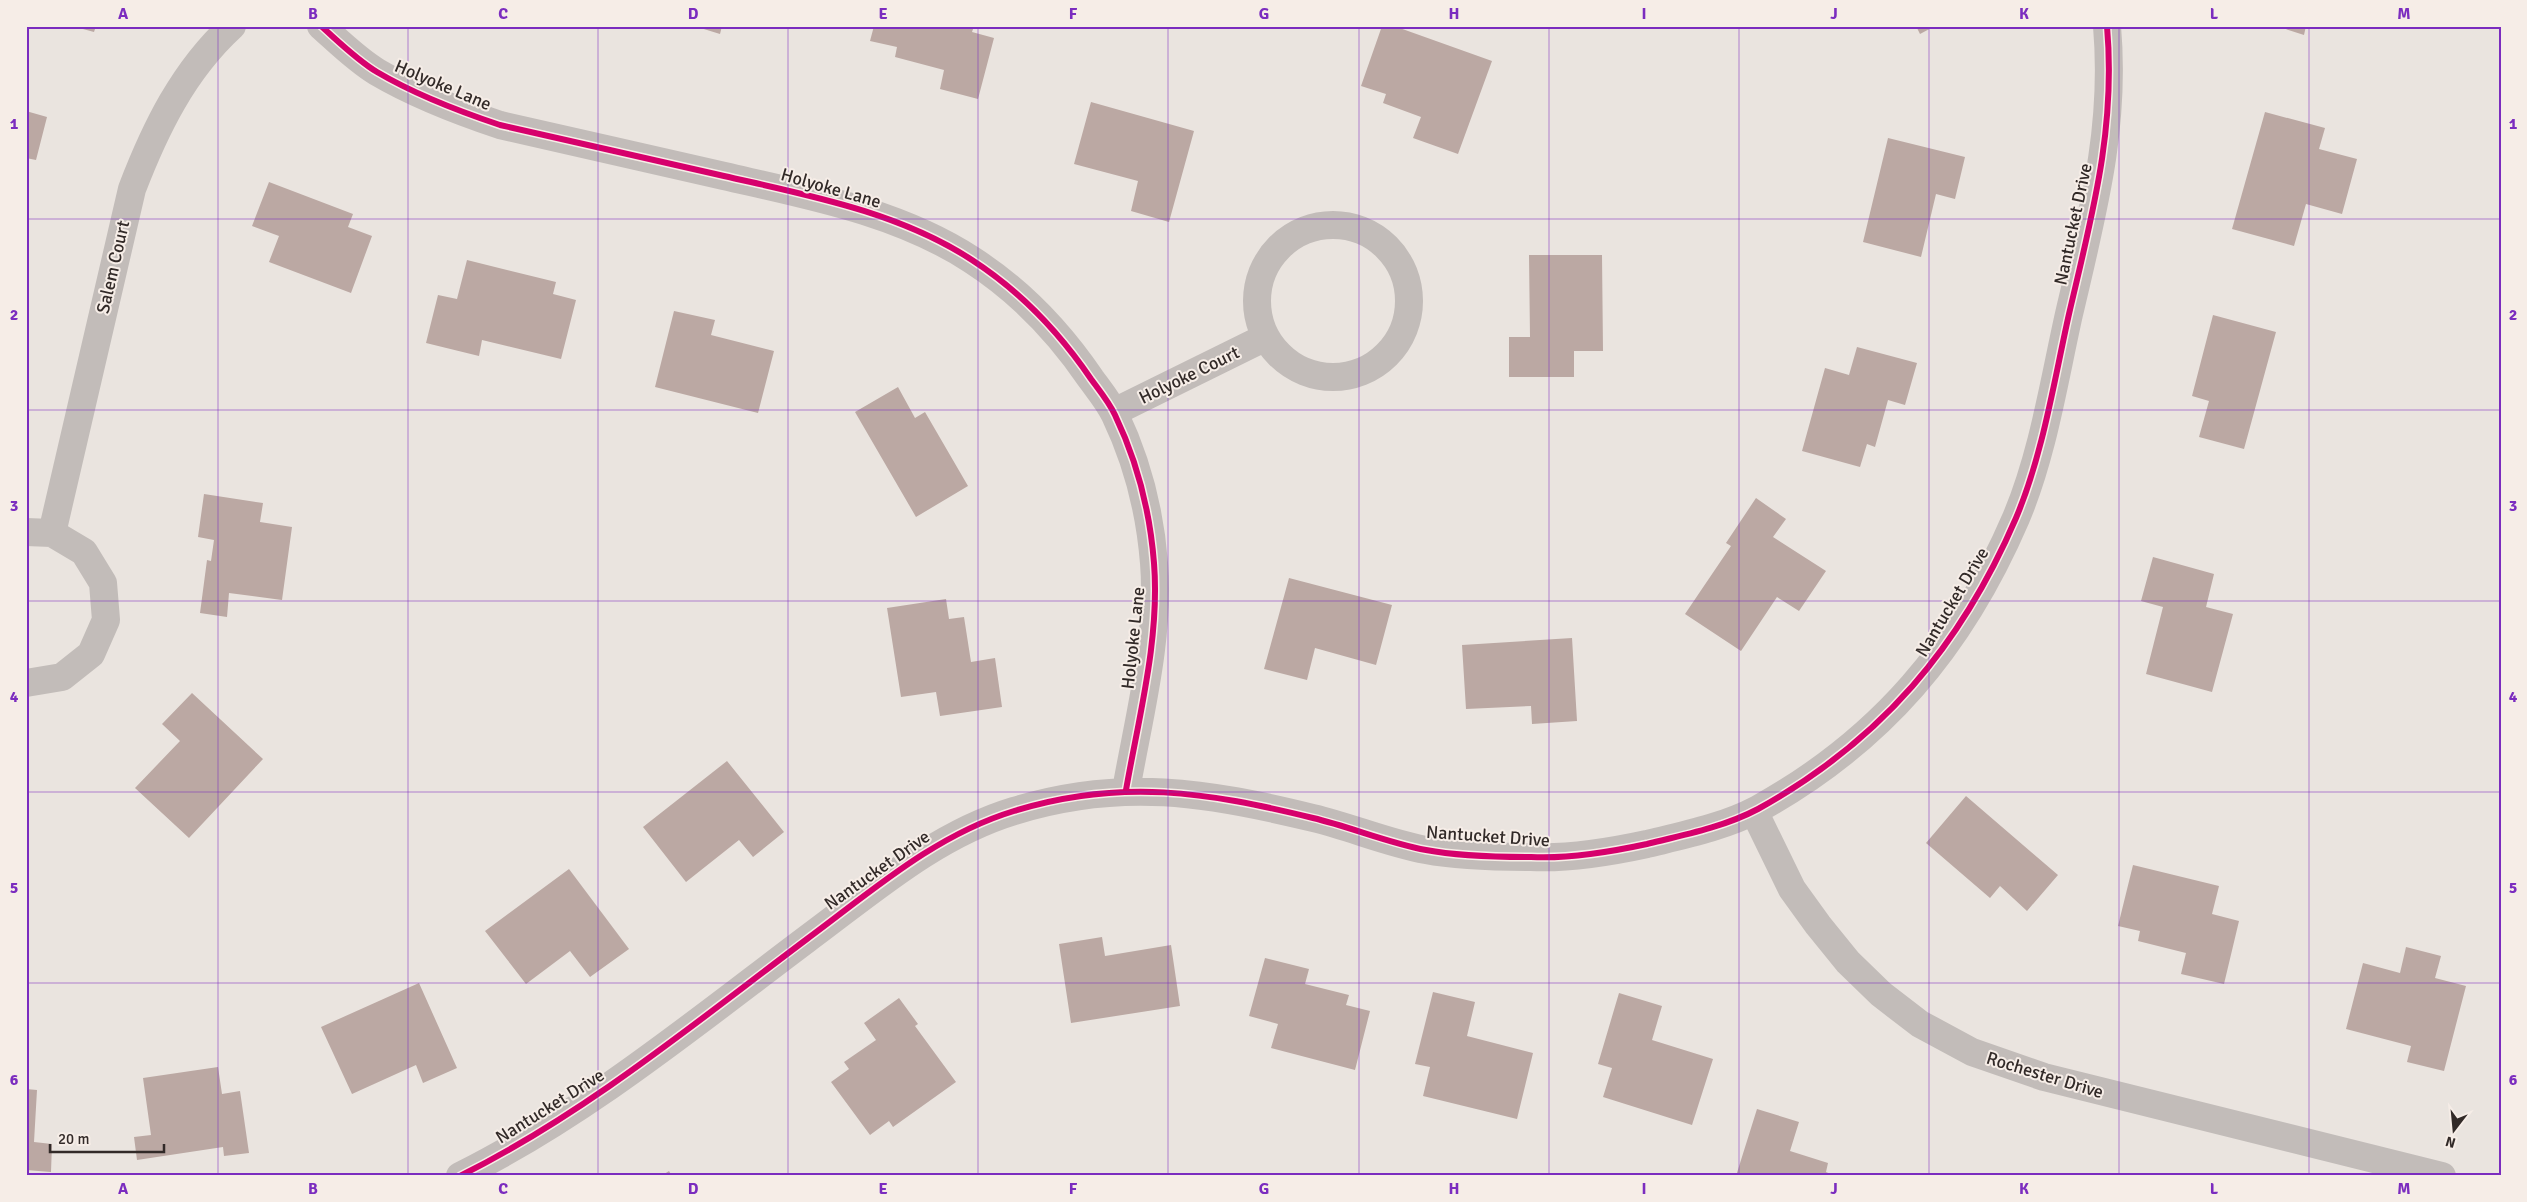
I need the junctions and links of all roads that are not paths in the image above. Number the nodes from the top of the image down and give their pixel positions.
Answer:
1 (232, 26) edge
2 (321, 26) edge
3 (2107, 26) edge
4 (1264, 338) junction
5 (1114, 412) junction
6 (39, 533) edge
7 (26, 683) edge
8 (1126, 790) junction
9 (1754, 811) junction
10 (460, 1176) edge
11 (2442, 1176) edge

1 - 6 street, Salem Court
2 - 5 street, Holyoke Lane
3 - 9 street, Nantucket Drive
4 - 4 street
4 - 5 street, Holyoke Court
5 - 8 street, Holyoke Lane
6 - 7 street, Salem Court
8 - 9 street, Nantucket Drive
8 - 10 street, Nantucket Drive
9 - 11 street, Rochester Drive

